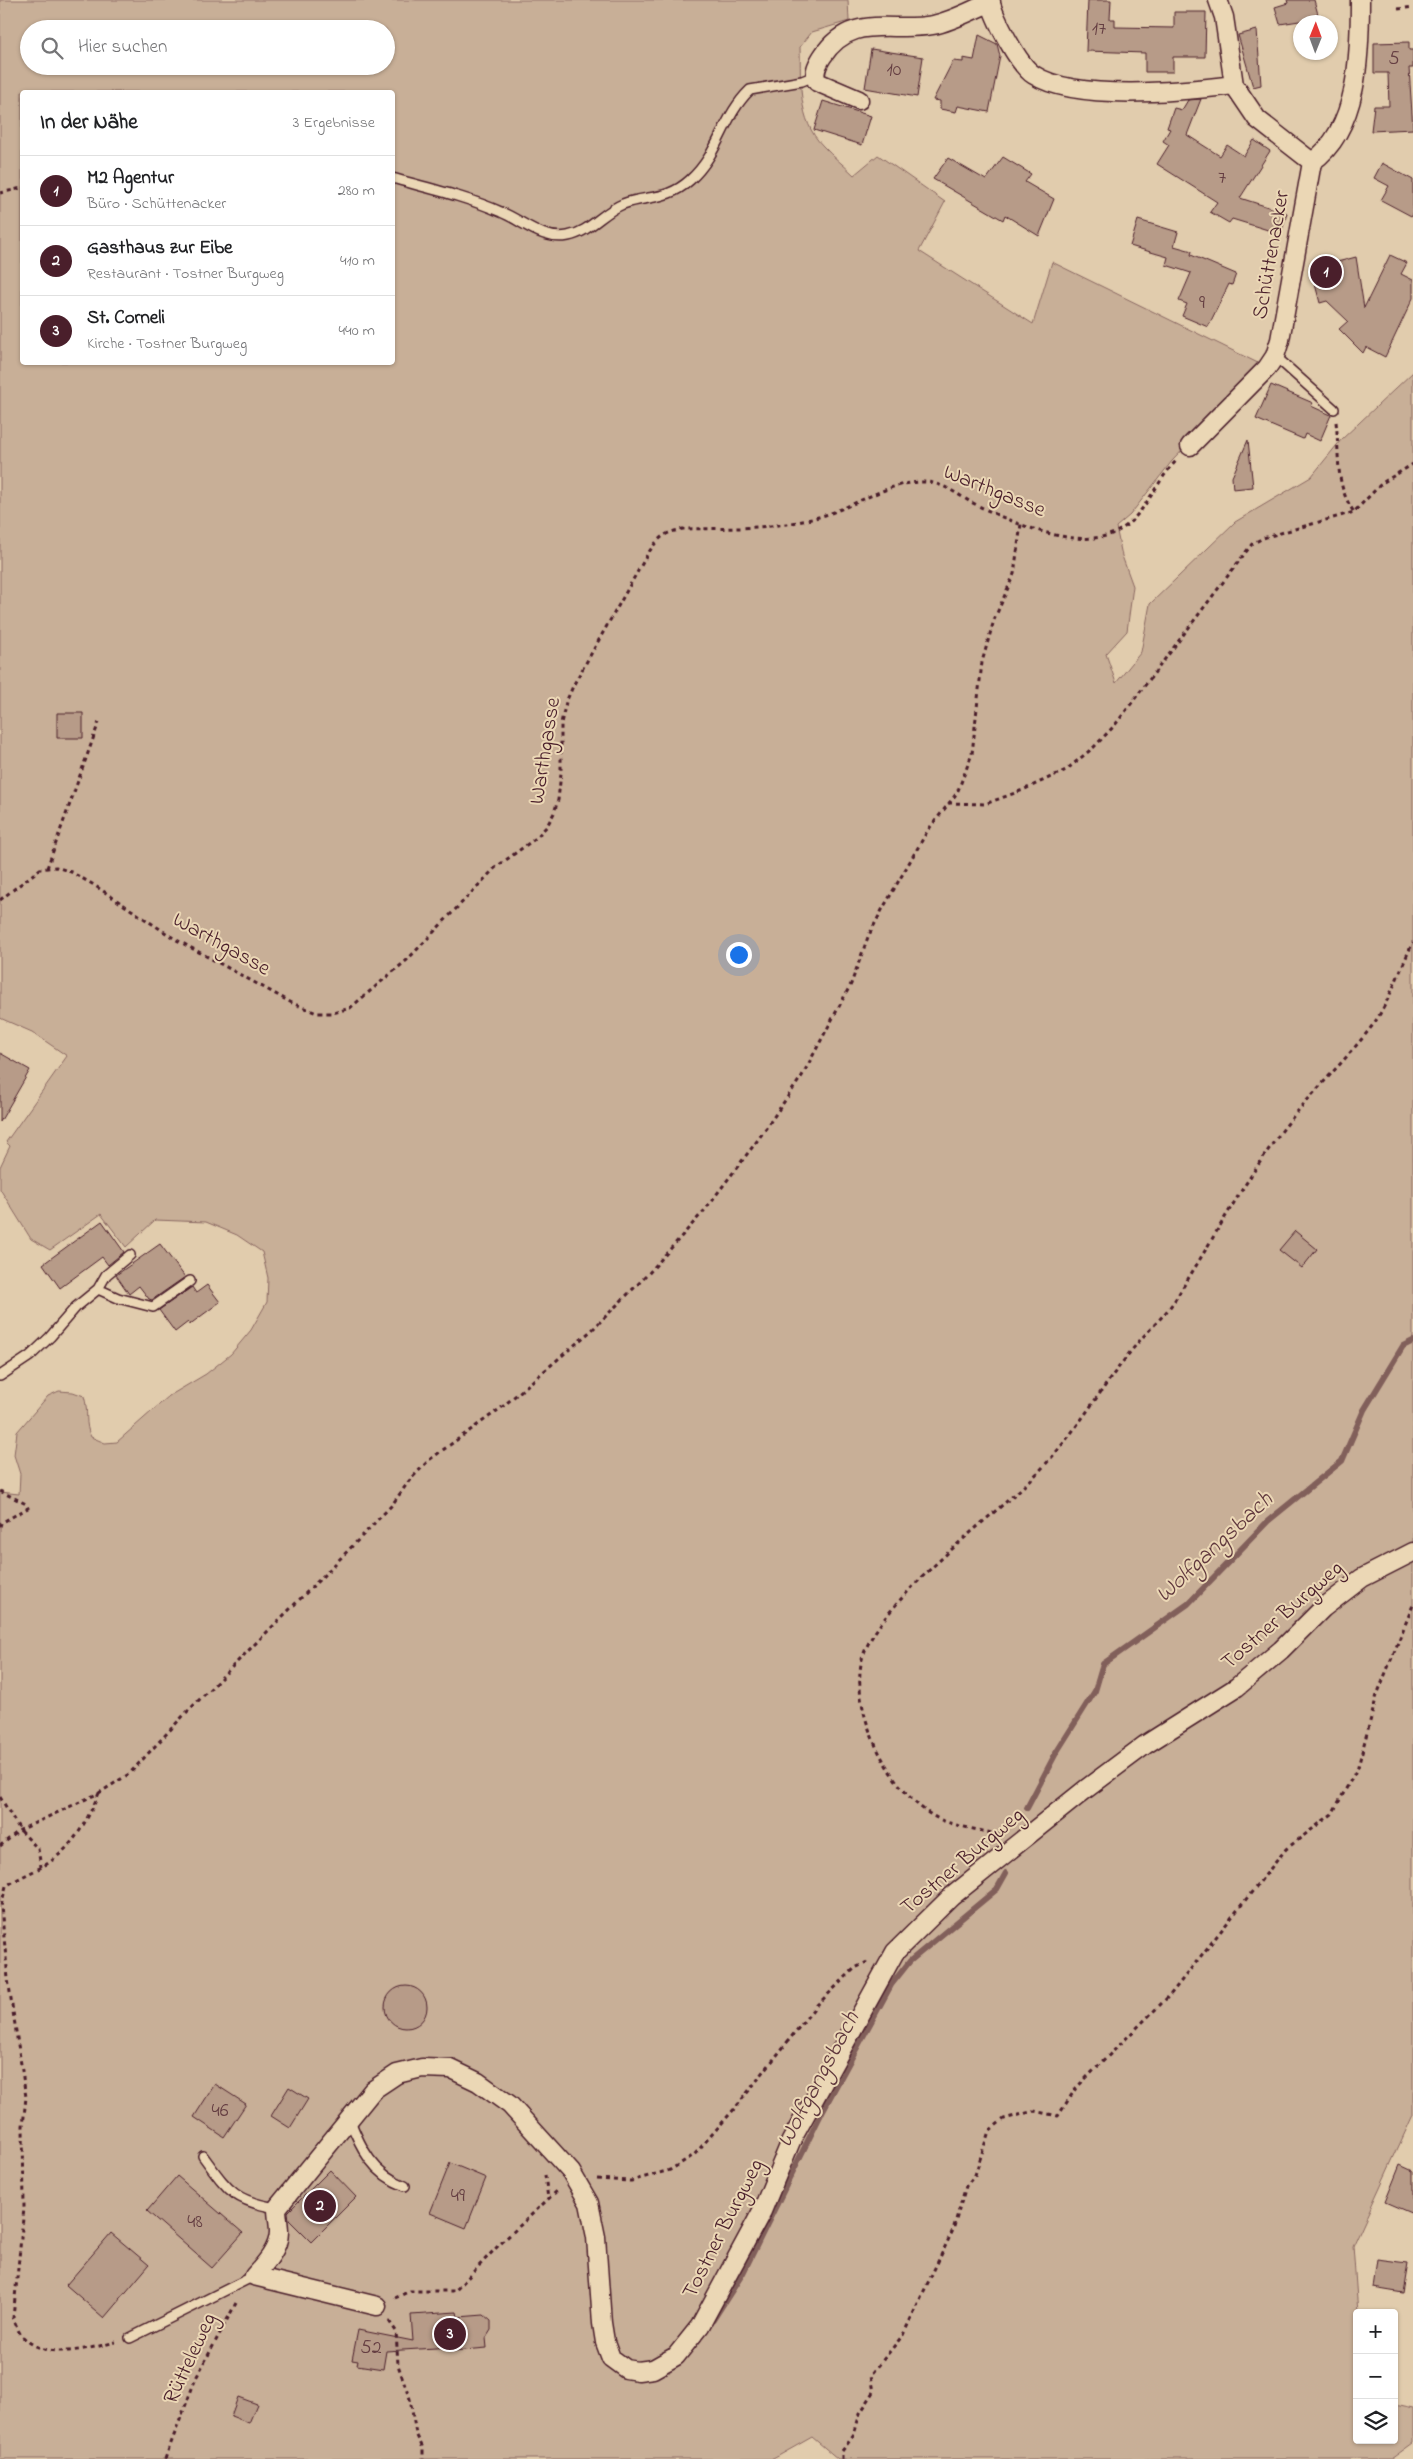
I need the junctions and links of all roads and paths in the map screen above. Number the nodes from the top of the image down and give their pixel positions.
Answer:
1 (1218, 0) edge
2 (1360, 0) edge
3 (990, 1) edge
4 (1413, 7) edge
5 (1398, 9) dead end
6 (815, 76) junction
7 (1234, 85) junction
8 (859, 100) dead end
9 (1312, 162) junction
10 (395, 179) edge
11 (20, 188) edge
12 (0, 193) edge
13 (1275, 356) junction
14 (1334, 409) joint
15 (1190, 446) joint
16 (1413, 464) edge
17 (1354, 512) junction
18 (1021, 524) junction
19 (99, 722) dead end
20 (948, 803) junction
21 (47, 868) junction
22 (0, 900) edge
23 (1413, 942) edge
24 (130, 1255) dead end
25 (190, 1281) dead end
26 (98, 1289) junction
27 (0, 1376) edge
28 (0, 1490) edge
29 (0, 1527) edge
30 (1413, 1552) edge
31 (1413, 1606) edge
32 (99, 1793) junction
33 (0, 1797) edge
34 (20, 1830) junction
35 (1020, 1843) junction
36 (0, 1846) edge
37 (41, 1867) junction
38 (895, 1952) junction
39 (349, 2118) junction
40 (203, 2156) dead end
41 (571, 2172) junction
42 (545, 2174) dead end
43 (405, 2186) dead end
44 (548, 2199) junction
45 (277, 2208) junction
46 (254, 2276) junction
47 (377, 2306) junction
48 (130, 2338) joint
49 (165, 2459) edge
50 (423, 2459) edge
51 (842, 2459) edge

1 - 7 street
2 - 9 street
3 - 6 street
3 - 7 street
4 - 5 path
6 - 8 street
6 - 10 lane
7 - 9 street
9 - 13 street, Schüttenacker
11 - 12 path
13 - 14 lane
13 - 15 street, Schüttenacker
14 - 17 path
15 - 18 path, Warthgasse
16 - 17 path
17 - 20 path
18 - 20 path
18 - 21 path, Warthgasse
19 - 21 path
20 - 32 path
21 - 22 path
23 - 35 path
24 - 26 lane
25 - 26 lane
26 - 27 lane
28 - 29 path
30 - 35 street, Tostner Burgweg
31 - 51 path
32 - 34 path
32 - 37 path
33 - 34 path
34 - 36 path
34 - 37 path
35 - 38 street, Tostner Burgweg
37 - 48 path
38 - 41 path
38 - 41 street, Tostner Burgweg
39 - 41 street, Tostner Burgweg
39 - 43 lane
39 - 45 street, Tostner Burgweg
40 - 45 lane
41 - 44 path
42 - 44 path
44 - 47 path
45 - 46 street
46 - 47 street
46 - 48 lane
46 - 49 path, Rütteleweg
47 - 50 path

